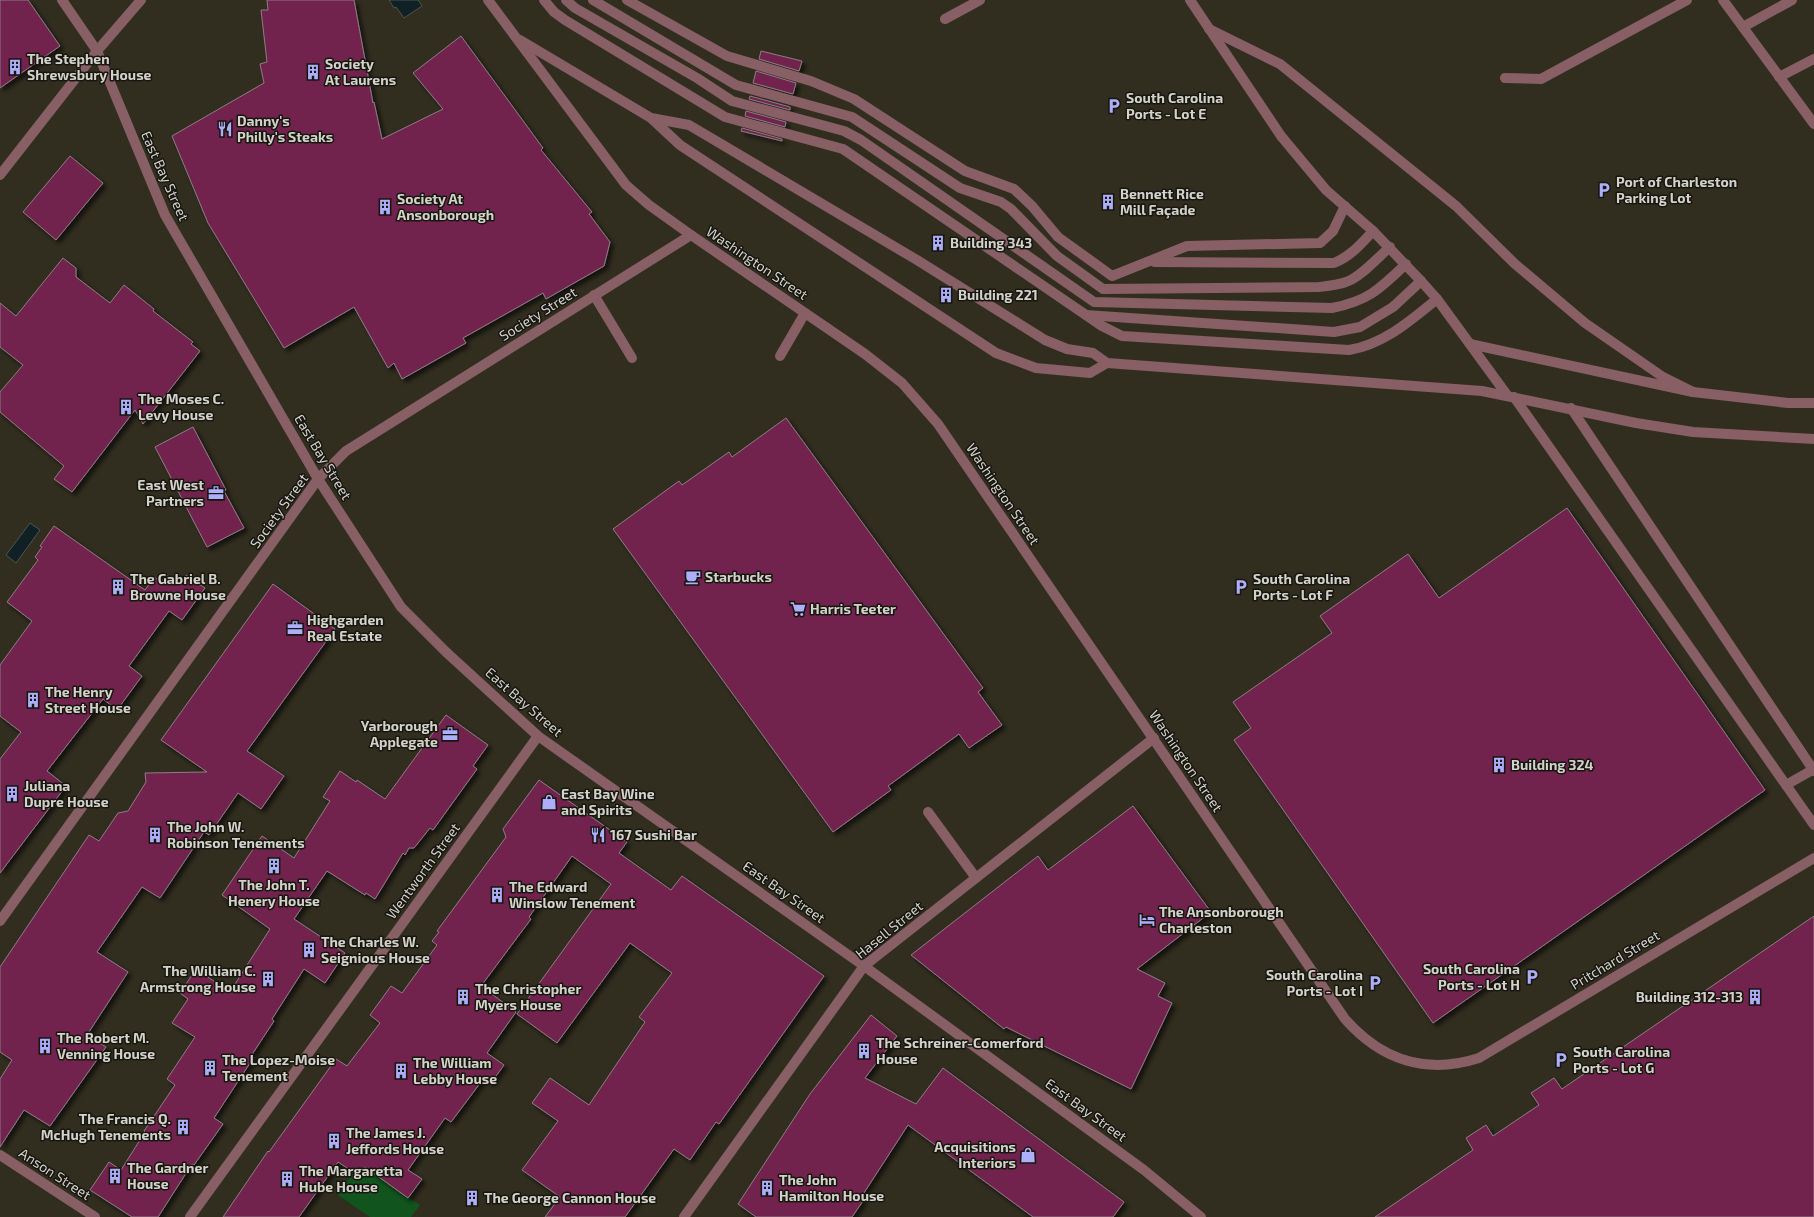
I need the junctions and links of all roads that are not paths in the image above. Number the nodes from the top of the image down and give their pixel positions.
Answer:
1 (62, 0) edge
2 (141, 0) edge
3 (488, 0) edge
4 (544, 0) edge
5 (566, 0) edge
6 (593, 0) edge
7 (626, 0) edge
8 (980, 0) edge
9 (1190, 0) edge
10 (1687, 0) edge
11 (1723, 0) edge
12 (1792, 0) edge
13 (945, 19) dead end
14 (1743, 27) junction
15 (1209, 29) junction
16 (515, 37) junction
17 (98, 51) junction
18 (1814, 59) edge
19 (1779, 77) junction
20 (1505, 78) dead end
21 (651, 118) junction
22 (1814, 124) edge
23 (0, 175) edge
24 (1345, 206) junction
25 (1373, 231) junction
26 (691, 235) junction
27 (1390, 247) junction
28 (1148, 262) junction
29 (1406, 264) junction
30 (1421, 281) junction
31 (594, 295) junction
32 (1437, 299) junction
33 (805, 313) junction
34 (1086, 315) junction
35 (1470, 344) junction
36 (780, 356) dead end
37 (632, 358) dead end
38 (1107, 363) junction
39 (1693, 392) junction
40 (1511, 396) junction
41 (1814, 403) edge
42 (1571, 408) junction
43 (1814, 439) edge
44 (318, 479) junction
45 (538, 736) junction
46 (1154, 738) junction
47 (1814, 770) edge
48 (1786, 785) junction
49 (928, 812) dead end
50 (1814, 825) edge
51 (1814, 858) edge
52 (976, 878) junction
53 (0, 921) edge
54 (864, 966) junction
55 (1423, 1064) joint
56 (0, 1155) edge
57 (95, 1217) edge
58 (190, 1217) edge
59 (684, 1217) edge
60 (1200, 1217) edge

1 - 17 street, East Bay Street
2 - 17 street
3 - 16 street, Washington Street
4 - 34 street
5 - 29 street
6 - 27 street
7 - 28 street
8 - 13 street
9 - 15 street
10 - 20 street
11 - 14 street
12 - 14 street
14 - 19 street
15 - 24 street
15 - 39 street
16 - 21 street
16 - 26 street, Washington Street
17 - 23 street
17 - 44 street, East Bay Street
18 - 19 street
19 - 22 street
21 - 38 street
21 - 38 street
24 - 25 street
24 - 28 street
25 - 27 street
25 - 28 street
26 - 31 street, Society Street
26 - 33 street, Washington Street
27 - 29 street
29 - 30 street
30 - 32 street
30 - 34 street
31 - 37 street
31 - 44 street, Society Street
32 - 34 street
32 - 35 street
33 - 36 street
33 - 46 street, Washington Street
35 - 39 street
35 - 40 street
38 - 40 street
39 - 41 street
40 - 42 street
40 - 48 street
42 - 43 street
42 - 47 street
44 - 45 street, East Bay Street
44 - 53 street, Society Street
45 - 54 street, East Bay Street
45 - 58 street, Wentworth Street
46 - 52 street, Hasell Street
46 - 55 street, Washington Street
47 - 48 street
48 - 50 street
49 - 52 street
51 - 55 street, Pritchard Street
52 - 54 street, Hasell Street
54 - 59 street, Hasell Street
54 - 60 street, East Bay Street
56 - 57 street, Anson Street

